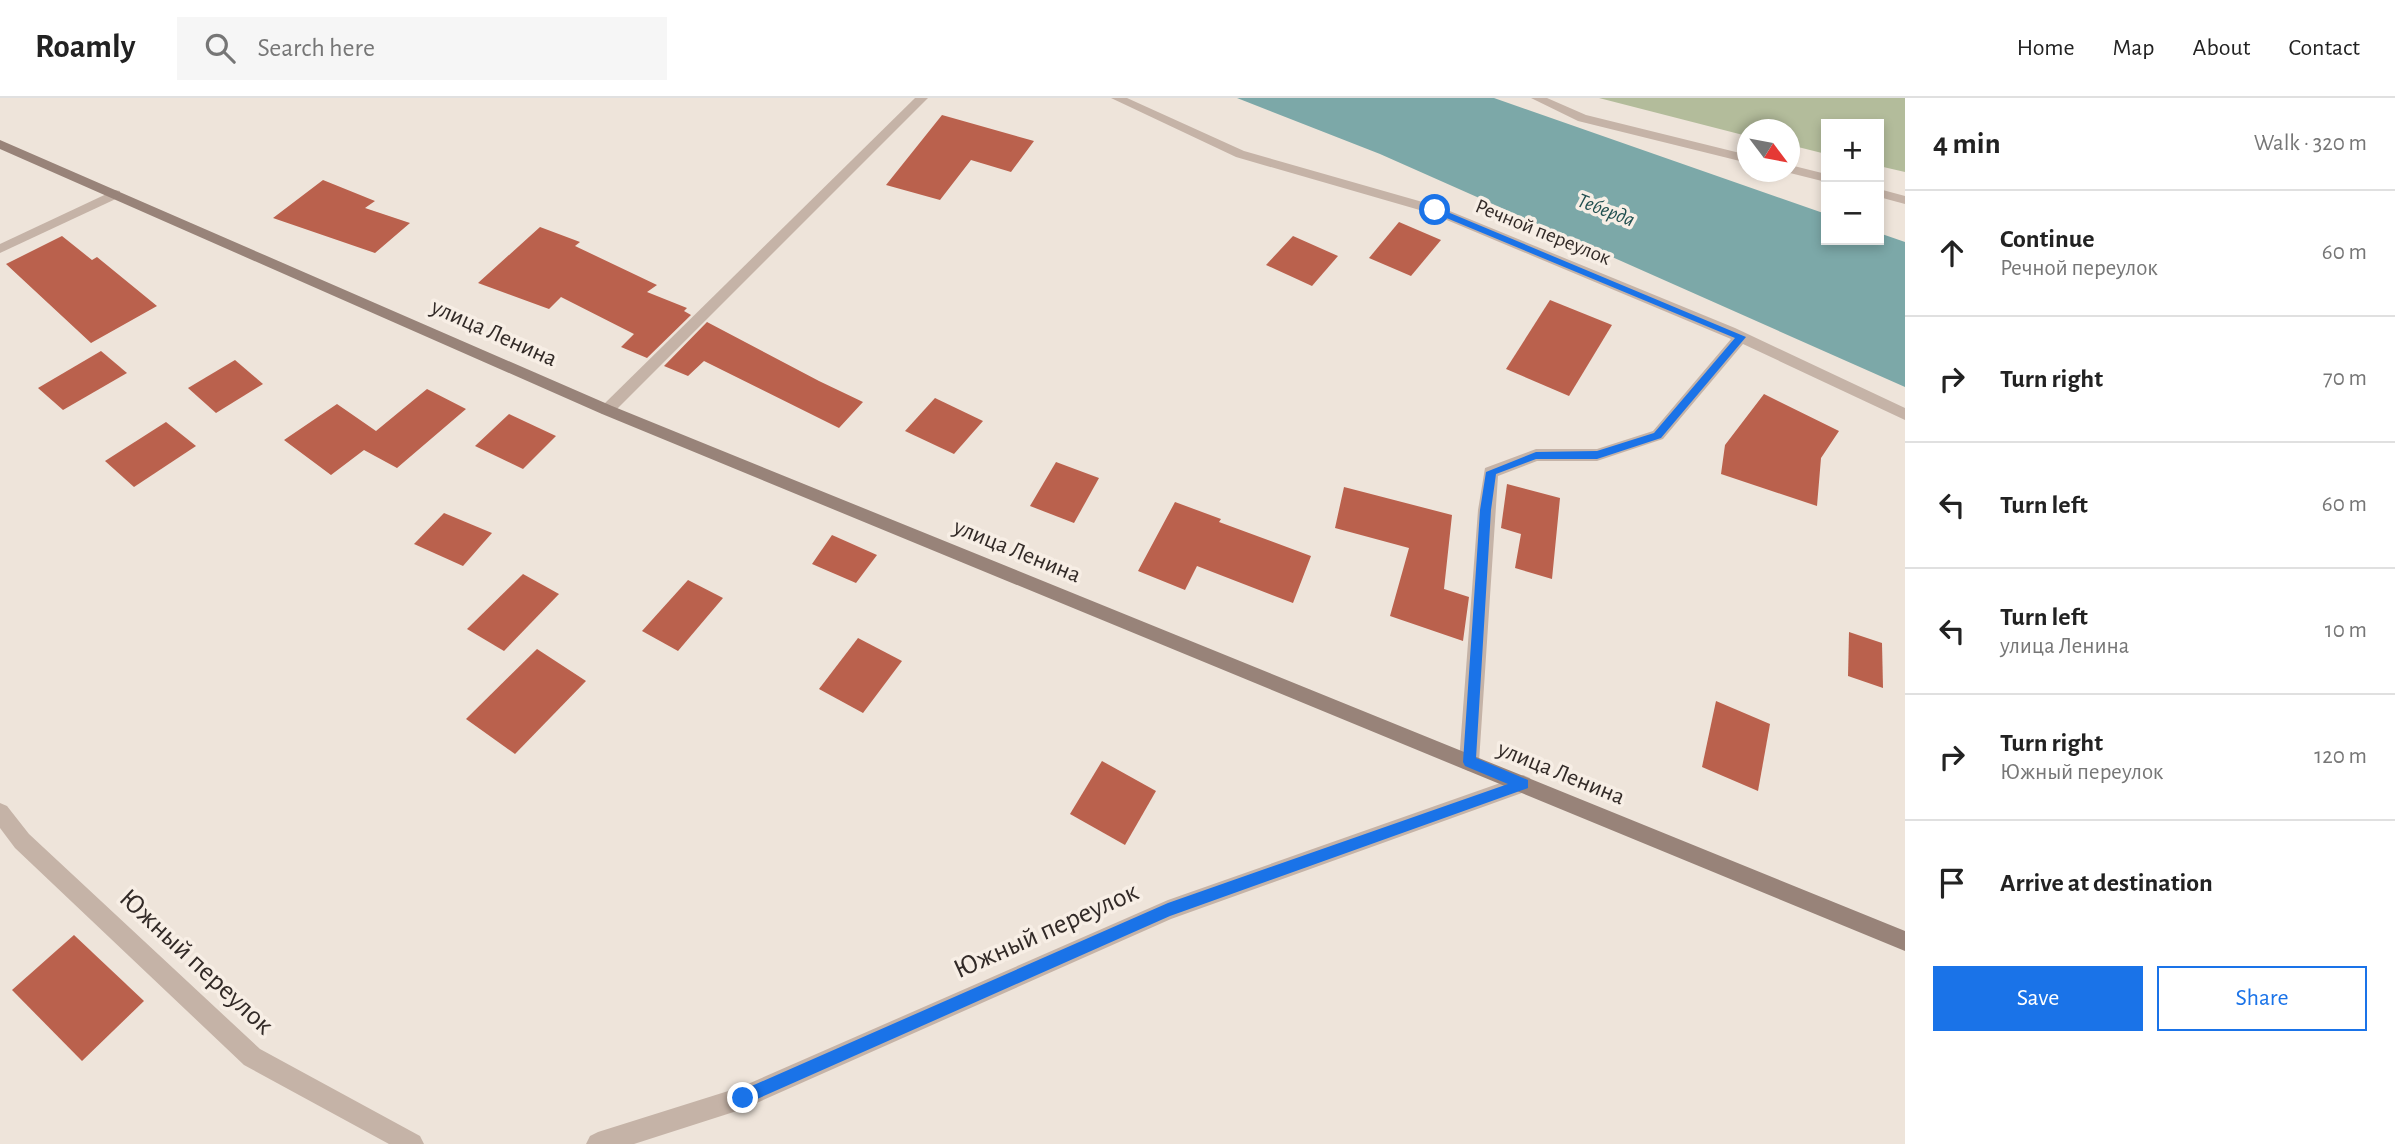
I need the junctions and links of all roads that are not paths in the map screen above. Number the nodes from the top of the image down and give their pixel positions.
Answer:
1 (922, 98) edge
2 (1117, 98) edge
3 (1537, 98) edge
4 (0, 144) edge
5 (1737, 156) edge
6 (1800, 172) edge
7 (1821, 177) edge
8 (115, 194) junction
9 (1884, 194) edge
10 (1905, 200) edge
11 (0, 249) edge
12 (1741, 337) junction
13 (607, 410) junction
14 (1905, 414) edge
15 (1469, 762) junction
16 (1524, 784) junction
17 (0, 812) edge
18 (1905, 941) edge
19 (412, 1144) edge
20 (598, 1144) edge

1 - 13 street
2 - 12 street, Речной переулок
3 - 5 street
4 - 8 main road, улица Ленина
6 - 7 street
8 - 11 street
8 - 13 main road, улица Ленина
9 - 10 street
12 - 14 street, Речной переулок
12 - 15 street
13 - 15 main road, улица Ленина
15 - 16 main road, улица Ленина
16 - 18 main road, улица Ленина
16 - 20 street, Южный переулок
17 - 19 street, Южный переулок

